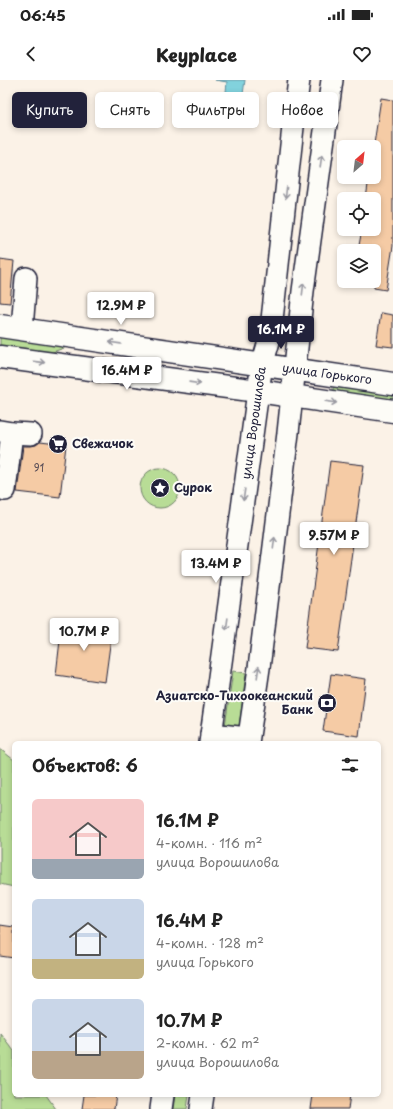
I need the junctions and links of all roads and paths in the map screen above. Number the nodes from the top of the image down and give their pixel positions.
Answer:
1 (299, 80) edge
2 (332, 80) edge
3 (26, 278) dead end
4 (0, 326) edge
5 (22, 329) junction
6 (0, 357) edge
7 (262, 364) junction
8 (296, 370) junction
9 (393, 384) edge
10 (258, 391) junction
11 (292, 396) junction
12 (393, 410) edge
13 (14, 433) edge
14 (5, 490) dead end
15 (211, 739) edge
16 (248, 741) edge
17 (163, 1097) edge
18 (203, 1097) edge
19 (161, 1109) edge
20 (201, 1109) edge

1 -> 7 street, улица Ворошилова
8 -> 2 street
3 - 5 street
4 - 5 main road, улица Горького
7 -> 5 main road, улица Горького
6 -> 10 main road
7 - 8 main road, улица Горького
7 - 10 street, улица Ворошилова
8 - 9 main road, улица Горького
8 - 11 street
10 - 11 main road
10 -> 15 street, улица Ворошилова
11 -> 12 main road
16 -> 11 street
13 - 14 street
15 - 16 street
17 - 19 street
18 - 20 street

